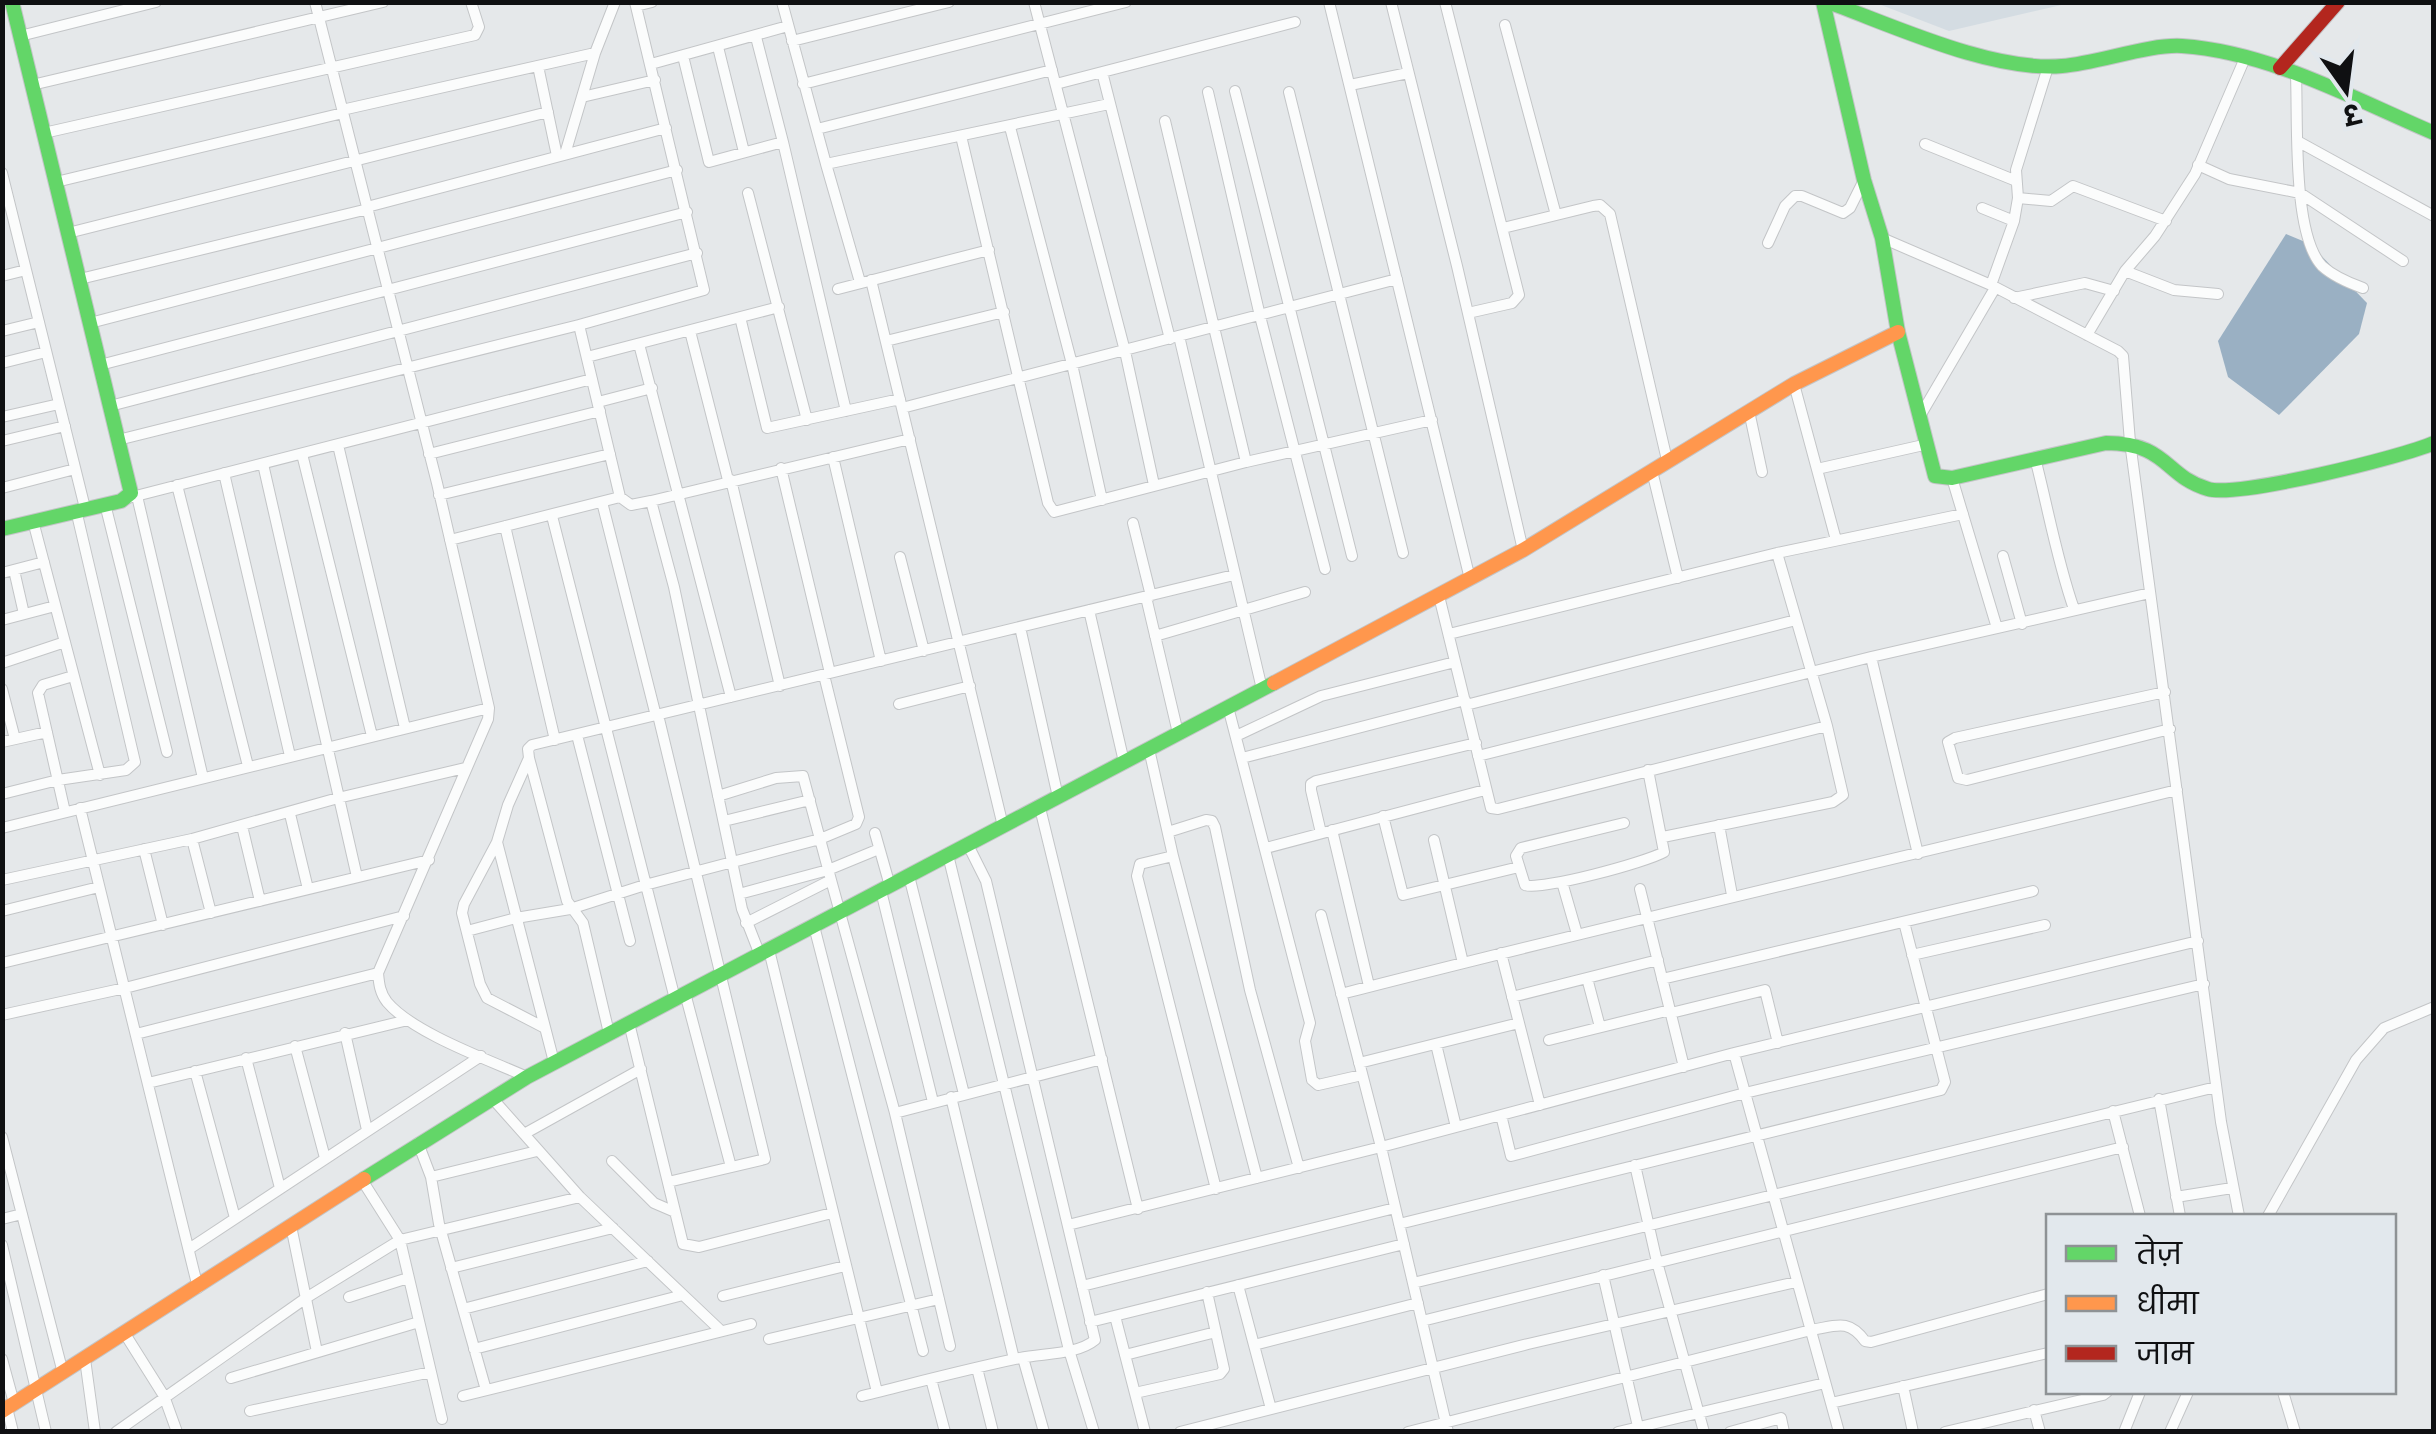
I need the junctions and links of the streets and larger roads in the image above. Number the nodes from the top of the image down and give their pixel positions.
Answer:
1 (12, 2) edge
2 (156, 2) edge
3 (315, 2) edge
4 (383, 2) edge
5 (615, 2) edge
6 (652, 2) edge
7 (950, 2) edge
8 (1034, 2) edge
9 (1126, 2) edge
10 (1329, 2) edge
11 (1390, 2) edge
12 (1445, 2) edge
13 (1826, 2) edge
14 (2338, 2) edge
15 (474, 3) edge
16 (784, 3) edge
17 (636, 4) edge
18 (319, 17) junction
19 (1294, 22) dead end
20 (1506, 25) dead end
21 (788, 26) junction
22 (1040, 26) junction
23 (20, 36) junction
24 (756, 37) junction
25 (792, 41) junction
26 (718, 47) junction
27 (595, 54) junction
28 (683, 56) junction
29 (2245, 58) junction
30 (651, 64) junction
31 (538, 66) junction
32 (2048, 67) junction
33 (2280, 68) junction
34 (332, 69) junction
35 (1052, 70) junction
36 (1102, 72) junction
37 (1408, 72) junction
38 (2296, 76) junction
39 (655, 80) junction
40 (32, 84) junction
41 (803, 84) junction
42 (1056, 84) junction
43 (1350, 85) junction
44 (1235, 91) dead end
45 (1208, 92) dead end
46 (1289, 92) dead end
47 (582, 97) junction
48 (1110, 104) junction
49 (343, 112) junction
50 (548, 112) junction
51 (1064, 115) junction
52 (1165, 121) dead end
53 (1010, 127) junction
54 (666, 128) junction
55 (818, 129) junction
56 (44, 133) junction
57 (2434, 134) edge
58 (961, 136) junction
59 (782, 142) junction
60 (2298, 142) junction
61 (1925, 144) dead end
62 (744, 152) junction
63 (561, 156) junction
64 (355, 160) junction
65 (826, 164) junction
66 (2198, 166) junction
67 (676, 170) junction
68 (2, 173) edge
69 (1864, 180) junction
70 (2014, 180) junction
71 (56, 182) junction
72 (748, 192) dead end
73 (2300, 192) junction
74 (2018, 198) junction
75 (367, 208) junction
76 (1982, 208) dead end
77 (687, 212) junction
78 (1556, 215) junction
79 (8, 216) edge
80 (2434, 216) edge
81 (2014, 221) junction
82 (2166, 221) junction
83 (1503, 228) junction
84 (68, 232) junction
85 (1882, 238) junction
86 (1768, 243) dead end
87 (378, 250) junction
88 (989, 250) junction
89 (697, 253) junction
90 (2403, 261) dead end
91 (26, 270) junction
92 (2125, 270) junction
93 (2, 276) edge
94 (1397, 279) junction
95 (80, 280) junction
96 (865, 281) junction
97 (1993, 287) junction
98 (838, 288) dead end
99 (2363, 288) dead end
100 (2114, 291) junction
101 (388, 292) junction
102 (1338, 294) junction
103 (2218, 294) dead end
104 (2014, 298) junction
105 (779, 307) junction
106 (1290, 307) junction
107 (1004, 312) junction
108 (1468, 313) junction
109 (1260, 316) junction
110 (740, 317) junction
111 (39, 322) junction
112 (90, 323) junction
113 (579, 325) junction
114 (1216, 327) junction
115 (2, 331) edge
116 (690, 331) junction
117 (398, 332) junction
118 (1898, 332) junction
119 (2087, 335) junction
120 (1175, 338) junction
121 (886, 341) junction
122 (639, 344) junction
123 (1125, 350) junction
124 (46, 352) junction
125 (587, 357) junction
126 (2, 363) edge
127 (1072, 364) junction
128 (100, 365) junction
129 (408, 369) junction
130 (1020, 378) junction
131 (592, 379) junction
132 (1794, 384) junction
133 (652, 388) junction
134 (60, 404) junction
135 (901, 404) junction
136 (110, 406) junction
137 (599, 407) junction
138 (846, 411) junction
139 (1748, 411) junction
140 (1920, 416) junction
141 (2, 418) edge
142 (807, 420) junction
143 (1432, 420) junction
144 (422, 425) junction
145 (65, 426) junction
146 (1372, 434) junction
147 (910, 439) junction
148 (118, 440) junction
149 (2, 441) edge
150 (2130, 442) junction
151 (1928, 444) junction
152 (2434, 444) edge
153 (338, 445) junction
154 (1324, 445) junction
155 (1293, 452) junction
156 (302, 454) junction
157 (429, 454) junction
158 (610, 454) junction
159 (832, 456) junction
160 (2036, 458) junction
161 (1667, 460) junction
162 (1246, 462) junction
163 (263, 464) junction
164 (781, 468) junction
165 (75, 469) junction
166 (1817, 470) junction
167 (1210, 471) junction
168 (1652, 471) junction
169 (1762, 472) dead end
170 (224, 474) junction
171 (1952, 478) junction
172 (730, 480) junction
173 (177, 485) junction
174 (1154, 485) junction
175 (2, 488) edge
176 (440, 495) junction
177 (680, 495) junction
178 (132, 497) junction
179 (620, 497) junction
180 (1102, 500) junction
181 (652, 501) junction
182 (602, 502) junction
183 (105, 504) junction
184 (81, 509) junction
185 (1963, 514) junction
186 (552, 516) junction
187 (33, 521) junction
188 (1134, 522) dead end
189 (505, 526) junction
190 (2, 529) edge
191 (450, 540) junction
192 (1836, 540) junction
193 (1522, 550) junction
194 (1403, 553) dead end
195 (1777, 553) junction
196 (1352, 556) dead end
197 (2003, 556) dead end
198 (900, 557) dead end
199 (44, 562) junction
200 (1325, 570) dead end
201 (8, 571) edge
202 (1234, 575) junction
203 (1678, 578) junction
204 (1470, 579) junction
205 (1305, 592) dead end
206 (2150, 593) junction
207 (1148, 596) junction
208 (1439, 596) junction
209 (55, 606) junction
210 (1090, 610) junction
211 (2074, 610) junction
212 (1243, 612) junction
213 (24, 614) junction
214 (2, 620) edge
215 (1796, 620) junction
216 (2022, 624) junction
217 (1020, 627) junction
218 (1997, 628) junction
219 (1449, 634) junction
220 (1155, 636) junction
221 (65, 642) junction
222 (959, 642) junction
223 (924, 651) junction
224 (1871, 658) junction
225 (880, 661) junction
226 (1456, 662) junction
227 (2, 663) edge
228 (1812, 672) junction
229 (827, 674) junction
230 (74, 676) junction
231 (780, 686) junction
232 (970, 686) junction
233 (1262, 689) junction
234 (2165, 692) junction
235 (3, 697) edge
236 (731, 698) junction
237 (1465, 702) junction
238 (899, 704) dead end
239 (697, 707) junction
240 (1228, 707) junction
241 (489, 708) junction
242 (657, 715) junction
243 (1827, 726) junction
244 (405, 728) junction
245 (606, 728) junction
246 (2170, 729) junction
247 (47, 732) junction
248 (1178, 733) junction
249 (577, 735) junction
250 (372, 736) junction
251 (1236, 736) junction
252 (15, 739) junction
253 (556, 740) junction
254 (2, 742) edge
255 (1476, 743) junction
256 (329, 746) junction
257 (1149, 748) junction
258 (166, 752) dead end
259 (290, 756) junction
260 (1478, 756) junction
261 (529, 758) junction
262 (1242, 758) junction
263 (1124, 762) junction
264 (248, 766) junction
265 (465, 768) junction
266 (1648, 770) junction
267 (100, 775) junction
268 (202, 778) junction
269 (58, 780) junction
270 (1485, 790) junction
271 (2177, 790) junction
272 (2, 794) edge
273 (718, 796) junction
274 (1058, 797) junction
275 (338, 798) junction
276 (810, 800) junction
277 (80, 808) junction
278 (1040, 808) junction
279 (65, 812) junction
280 (290, 814) junction
281 (1383, 816) junction
282 (724, 822) junction
283 (1624, 823) dead end
284 (1719, 825) junction
285 (242, 826) junction
286 (1003, 826) junction
287 (2, 828) edge
288 (1327, 831) junction
289 (1168, 832) junction
290 (874, 833) dead end
291 (1664, 838) junction
292 (192, 839) junction
293 (820, 839) junction
294 (1434, 840) dead end
295 (497, 842) junction
296 (968, 845) junction
297 (1266, 848) junction
298 (144, 849) junction
299 (879, 849) junction
300 (1918, 854) junction
301 (948, 855) junction
302 (1173, 856) junction
303 (92, 858) junction
304 (429, 860) junction
305 (732, 862) junction
306 (1520, 867) junction
307 (697, 872) junction
308 (829, 875) junction
309 (909, 876) junction
310 (357, 877) junction
311 (2, 880) edge
312 (1562, 882) junction
313 (646, 884) junction
314 (1444, 884) junction
315 (100, 887) junction
316 (886, 888) junction
317 (308, 889) junction
318 (1640, 890) dead end
319 (2034, 891) dead end
320 (739, 894) junction
321 (618, 895) junction
322 (1732, 895) junction
323 (260, 901) junction
324 (570, 909) junction
325 (2, 911) edge
326 (842, 912) junction
327 (211, 913) junction
328 (1321, 915) dead end
329 (404, 916) junction
330 (1647, 916) junction
331 (516, 918) junction
332 (1904, 922) junction
333 (746, 923) junction
334 (163, 925) junction
335 (2045, 925) dead end
336 (814, 926) junction
337 (467, 931) junction
338 (1577, 934) junction
339 (112, 937) junction
340 (630, 941) dead end
341 (2198, 941) junction
342 (764, 952) junction
343 (1501, 953) junction
344 (1912, 955) junction
345 (1658, 960) junction
346 (2, 963) edge
347 (1463, 963) junction
348 (378, 973) junction
349 (721, 974) junction
350 (1588, 978) junction
351 (1662, 979) junction
352 (2204, 984) junction
353 (1369, 986) junction
354 (124, 988) junction
355 (1341, 994) junction
356 (680, 996) junction
357 (1512, 997) junction
358 (2434, 1007) edge
359 (1925, 1008) junction
360 (1670, 1012) junction
361 (2, 1015) edge
362 (408, 1020) junction
363 (629, 1023) junction
364 (1519, 1023) junction
365 (545, 1028) junction
366 (1600, 1028) junction
367 (345, 1033) junction
368 (610, 1033) junction
369 (136, 1034) junction
370 (1550, 1040) dead end
371 (1778, 1043) junction
372 (1436, 1044) junction
373 (295, 1046) junction
374 (1936, 1049) junction
375 (1734, 1053) junction
376 (481, 1056) junction
377 (246, 1058) junction
378 (1102, 1059) junction
379 (554, 1062) junction
380 (1684, 1067) junction
381 (641, 1069) junction
382 (1360, 1069) junction
383 (195, 1071) junction
384 (527, 1077) junction
385 (1032, 1077) junction
386 (148, 1083) junction
387 (1006, 1084) junction
388 (2216, 1087) junction
389 (1744, 1093) junction
390 (958, 1095) junction
391 (492, 1098) junction
392 (2159, 1100) junction
393 (933, 1102) junction
394 (1540, 1105) junction
395 (2113, 1111) junction
396 (895, 1113) junction
397 (1501, 1115) junction
398 (1456, 1127) junction
399 (367, 1130) junction
400 (524, 1134) junction
401 (1756, 1134) junction
402 (3, 1143) edge
403 (418, 1143) junction
404 (1381, 1147) junction
405 (2123, 1147) junction
406 (538, 1150) junction
407 (325, 1158) junction
408 (612, 1161) dead end
409 (1635, 1165) junction
410 (731, 1167) junction
411 (1299, 1168) junction
412 (430, 1178) junction
413 (1257, 1178) junction
414 (362, 1180) junction
415 (668, 1182) junction
416 (16, 1184) junction
417 (2, 1187) edge
418 (280, 1188) junction
419 (2232, 1188) junction
420 (1216, 1189) junction
421 (1772, 1193) junction
422 (2176, 1196) junction
423 (580, 1197) junction
424 (1395, 1208) junction
425 (1138, 1209) junction
426 (675, 1212) junction
427 (832, 1213) junction
428 (22, 1214) junction
429 (2140, 1214) edge
430 (2180, 1214) edge
431 (2238, 1214) edge
432 (2269, 1214) edge
433 (235, 1218) junction
434 (2, 1219) edge
435 (1399, 1224) junction
436 (1068, 1225) junction
437 (1648, 1225) junction
438 (291, 1226) junction
439 (613, 1228) junction
440 (441, 1230) junction
441 (1783, 1230) junction
442 (400, 1240) junction
443 (1404, 1244) junction
444 (2, 1246) edge
445 (189, 1249) junction
446 (648, 1261) junction
447 (1657, 1262) junction
448 (845, 1266) junction
449 (451, 1268) junction
450 (1604, 1275) junction
451 (408, 1278) junction
452 (1796, 1282) junction
453 (1413, 1283) junction
454 (1238, 1285) junction
455 (1082, 1286) junction
456 (198, 1288) junction
457 (1208, 1292) junction
458 (683, 1295) junction
459 (2046, 1295) edge
460 (349, 1296) dead end
461 (724, 1296) dead end
462 (306, 1298) junction
463 (939, 1299) junction
464 (1418, 1303) junction
465 (910, 1304) junction
466 (463, 1308) junction
467 (1670, 1310) junction
468 (858, 1316) junction
469 (1116, 1316) junction
470 (1422, 1321) junction
471 (419, 1322) junction
472 (1090, 1322) junction
473 (752, 1324) dead end
474 (1614, 1324) junction
475 (719, 1330) junction
476 (1811, 1330) junction
477 (1216, 1332) junction
478 (124, 1334) junction
479 (769, 1339) dead end
480 (950, 1346) dead end
481 (1254, 1346) junction
482 (474, 1349) junction
483 (1069, 1350) junction
484 (923, 1351) dead end
485 (317, 1352) junction
486 (2046, 1354) edge
487 (1126, 1355) junction
488 (1018, 1358) junction
489 (85, 1359) junction
490 (2, 1360) edge
491 (1684, 1362) junction
492 (977, 1368) junction
493 (1433, 1368) junction
494 (430, 1372) junction
495 (63, 1373) junction
496 (1626, 1377) junction
497 (230, 1378) dead end
498 (931, 1379) junction
499 (1826, 1382) junction
500 (1903, 1386) junction
501 (36, 1389) junction
502 (486, 1390) junction
503 (878, 1392) junction
504 (1135, 1393) junction
505 (2104, 1394) edge
506 (2139, 1394) edge
507 (2187, 1394) edge
508 (2284, 1394) edge
509 (164, 1396) junction
510 (464, 1396) dead end
511 (862, 1396) dead end
512 (1831, 1403) junction
513 (8, 1407) edge
514 (1271, 1408) junction
515 (2034, 1410) junction
516 (250, 1411) dead end
517 (1698, 1412) junction
518 (442, 1419) dead end
519 (128, 1427) edge
520 (1447, 1427) edge
521 (1639, 1429) edge
522 (14, 1432) edge
523 (46, 1432) edge
524 (95, 1432) edge
525 (116, 1432) edge
526 (177, 1432) edge
527 (945, 1432) edge
528 (993, 1432) edge
529 (1044, 1432) edge
530 (1094, 1432) edge
531 (1145, 1432) edge
532 (1180, 1432) edge
533 (1408, 1432) edge
534 (1618, 1432) edge
535 (1704, 1432) edge
536 (1730, 1432) edge
537 (1784, 1432) edge
538 (1839, 1432) edge
539 (1913, 1432) edge
540 (1945, 1432) edge
541 (2040, 1432) edge
542 (2124, 1432) edge
543 (2170, 1432) edge
544 (2294, 1432) edge

1 - 23 street
2 - 23 street
3 - 18 street
4 - 18 street
5 - 27 street
6 - 17 street
7 - 25 street
8 - 22 street
9 - 22 street
10 - 43 street
11 - 37 street
12 - 83 street
13 - 32 street
13 - 69 street
14 - 33 street
15 - 34 street
16 - 21 street
17 - 30 street
18 - 34 street
18 - 40 street
19 - 36 street
20 - 78 street
21 - 24 street
21 - 25 street
22 - 35 street
22 - 41 street
23 - 40 street
24 - 26 street
24 - 59 street
25 - 41 street
26 - 28 street
26 - 62 street
27 - 31 street
27 - 47 street
28 - 30 street
28 - 62 street
29 - 32 street
29 - 33 street
29 - 66 street
30 - 39 street
31 - 49 street
31 - 50 street
32 - 70 street
33 - 38 street
34 - 49 street
34 - 56 street
35 - 42 street
35 - 55 street
36 - 42 street
36 - 48 street
37 - 43 street
37 - 108 street
38 - 57 street
38 - 60 street
39 - 47 street
39 - 54 street
40 - 56 street
41 - 55 street
42 - 51 street
43 - 94 street
44 - 106 street
45 - 109 street
46 - 102 street
47 - 63 street
48 - 51 street
48 - 120 street
49 - 64 street
49 - 71 street
50 - 63 street
50 - 64 street
51 - 53 street
51 - 123 street
52 - 114 street
53 - 58 street
53 - 127 street
54 - 63 street
54 - 67 street
55 - 65 street
56 - 71 street
58 - 65 street
58 - 88 street
59 - 62 street
59 - 138 street
60 - 73 street
60 - 80 street
61 - 70 street
63 - 75 street
64 - 75 street
64 - 84 street
65 - 96 street
66 - 73 street
66 - 82 street
67 - 77 street
67 - 87 street
68 - 79 street
69 - 85 street
69 - 86 street
70 - 74 street
71 - 84 street
72 - 105 street
73 - 90 street
73 - 99 street
74 - 81 street
74 - 82 street
75 - 87 street
75 - 95 street
76 - 81 street
77 - 89 street
77 - 101 street
78 - 83 street
78 - 161 street
79 - 91 street
81 - 97 street
82 - 92 street
83 - 108 street
84 - 95 street
85 - 97 street
85 - 118 street
87 - 101 street
87 - 112 street
88 - 96 street
88 - 107 street
89 - 113 street
89 - 117 street
91 - 93 street
91 - 111 street
92 - 100 street
92 - 103 street
94 - 102 street
94 - 143 street
95 - 112 street
96 - 98 street
96 - 121 street
97 - 104 street
97 - 140 street
100 - 104 street
100 - 119 street
101 - 117 street
101 - 128 street
102 - 106 street
102 - 146 street
104 - 119 street
105 - 110 street
105 - 142 street
106 - 109 street
106 - 154 street
107 - 121 street
107 - 130 street
108 - 193 street
109 - 114 street
109 - 155 street
110 - 116 street
110 - 142 street
111 - 115 street
111 - 124 street
112 - 128 street
113 - 125 street
113 - 129 street
114 - 120 street
114 - 162 street
116 - 122 street
116 - 172 street
117 - 129 street
117 - 136 street
118 - 132 street
118 - 140 street
119 - 150 street
120 - 123 street
120 - 167 street
121 - 135 street
122 - 125 street
122 - 133 street
123 - 127 street
123 - 174 street
124 - 126 street
124 - 134 street
125 - 131 street
127 - 130 street
127 - 180 street
128 - 136 street
129 - 144 street
129 - 148 street
130 - 135 street
130 - 180 street
131 - 137 street
131 - 144 street
132 - 139 street
132 - 166 street
133 - 137 street
133 - 177 street
134 - 141 street
134 - 145 street
135 - 138 street
135 - 147 street
136 - 148 street
137 - 157 street
137 - 158 street
138 - 142 street
139 - 161 street
139 - 169 street
140 - 151 street
143 - 146 street
143 - 204 street
144 - 153 street
144 - 157 street
145 - 149 street
145 - 165 street
146 - 154 street
146 - 194 street
147 - 159 street
147 - 222 street
148 - 178 street
150 - 152 street
150 - 160 street
150 - 206 street
151 - 166 street
151 - 171 street
153 - 156 street
153 - 244 street
154 - 155 street
154 - 196 street
155 - 162 street
155 - 200 street
156 - 163 street
156 - 250 street
157 - 176 street
158 - 176 street
158 - 179 street
159 - 164 street
159 - 225 street
160 - 171 street
160 - 211 street
161 - 168 street
162 - 167 street
163 - 170 street
163 - 256 street
164 - 172 street
164 - 229 street
165 - 175 street
165 - 184 street
166 - 192 street
167 - 174 street
167 - 202 street
168 - 193 street
168 - 203 street
170 - 173 street
170 - 259 street
171 - 185 street
172 - 177 street
172 - 231 street
173 - 178 street
173 - 264 street
174 - 180 street
176 - 191 street
177 - 181 street
177 - 236 street
178 - 183 street
178 - 268 street
179 - 181 street
179 - 182 street
181 - 239 street
182 - 186 street
182 - 242 street
183 - 184 street
183 - 258 street
184 - 187 street
184 - 267 street
185 - 192 street
185 - 218 street
186 - 189 street
186 - 245 street
187 - 190 street
187 - 199 street
188 - 207 street
189 - 191 street
189 - 253 street
191 - 241 street
192 - 195 street
193 - 204 street
195 - 203 street
195 - 215 street
197 - 216 street
198 - 223 street
199 - 201 street
199 - 209 street
201 - 213 street
202 - 207 street
202 - 212 street
203 - 219 street
204 - 208 street
205 - 212 street
206 - 211 street
206 - 234 street
207 - 210 street
207 - 220 street
208 - 219 street
208 - 233 street
209 - 213 street
209 - 221 street
210 - 217 street
210 - 263 street
211 - 216 street
212 - 220 street
212 - 233 street
213 - 214 street
215 - 228 street
215 - 237 street
216 - 218 street
217 - 222 street
217 - 274 street
218 - 224 street
219 - 226 street
220 - 248 street
221 - 227 street
221 - 230 street
222 - 223 street
222 - 232 street
223 - 225 street
224 - 228 street
224 - 300 street
225 - 229 street
226 - 237 street
226 - 251 street
228 - 243 street
228 - 260 street
229 - 231 street
229 - 293 street
230 - 247 street
230 - 267 street
231 - 236 street
232 - 238 street
232 - 286 street
233 - 240 street
234 - 246 street
234 - 246 street
235 - 252 street
236 - 239 street
237 - 255 street
237 - 262 street
239 - 242 street
239 - 273 street
240 - 248 street
240 - 251 street
241 - 244 street
241 - 265 street
242 - 245 street
242 - 307 street
243 - 266 street
243 - 284 street
244 - 250 street
245 - 249 street
245 - 313 street
246 - 271 street
247 - 252 street
247 - 269 street
248 - 257 street
249 - 253 street
249 - 321 street
250 - 256 street
251 - 262 street
252 - 254 street
253 - 261 street
255 - 260 street
255 - 288 street
256 - 259 street
256 - 275 street
257 - 263 street
257 - 289 street
259 - 264 street
260 - 270 street
261 - 295 street
261 - 324 street
262 - 297 street
263 - 274 street
264 - 268 street
265 - 275 street
265 - 304 street
266 - 270 street
266 - 291 street
267 - 269 street
268 - 277 street
269 - 272 street
269 - 279 street
270 - 281 street
271 - 300 street
271 - 341 street
273 - 276 street
273 - 282 street
274 - 278 street
275 - 280 street
275 - 310 street
276 - 282 street
276 - 293 street
277 - 279 street
277 - 303 street
278 - 286 street
278 - 378 street
279 - 287 street
280 - 285 street
280 - 317 street
281 - 288 street
281 - 314 street
282 - 305 street
283 - 306 street
284 - 291 street
284 - 322 street
285 - 292 street
285 - 323 street
286 - 296 street
288 - 297 street
288 - 353 street
289 - 302 street
289 - 411 street
290 - 299 street
291 - 312 street
292 - 298 street
292 - 327 street
293 - 305 street
293 - 308 street
294 - 314 street
295 - 331 street
295 - 337 street
296 - 301 street
296 - 385 street
297 - 382 street
298 - 303 street
298 - 334 street
299 - 308 street
299 - 316 street
300 - 322 street
301 - 309 street
301 - 387 street
302 - 413 street
302 - 420 street
303 - 311 street
303 - 315 street
304 - 310 street
304 - 329 street
305 - 307 street
305 - 320 street
306 - 312 street
306 - 314 street
307 - 313 street
307 - 349 street
308 - 320 street
308 - 326 street
308 - 333 street
309 - 316 street
309 - 390 street
310 - 317 street
312 - 338 street
313 - 321 street
313 - 356 street
314 - 347 street
315 - 325 street
315 - 339 street
316 - 326 street
316 - 393 street
317 - 323 street
318 - 330 street
319 - 332 street
320 - 333 street
321 - 324 street
321 - 340 street
322 - 330 street
323 - 327 street
324 - 331 street
324 - 368 street
326 - 336 street
326 - 396 street
327 - 334 street
328 - 355 street
329 - 348 street
329 - 354 street
330 - 338 street
330 - 345 street
331 - 337 street
331 - 365 street
332 - 344 street
332 - 351 street
333 - 342 street
334 - 339 street
335 - 344 street
336 - 342 street
336 - 465 street
337 - 365 street
338 - 343 street
339 - 346 street
339 - 354 street
341 - 352 street
341 - 359 street
342 - 349 street
342 - 427 street
343 - 347 street
343 - 357 street
344 - 359 street
345 - 350 street
345 - 351 street
347 - 353 street
348 - 362 street
348 - 369 street
349 - 356 street
349 - 410 street
350 - 357 street
350 - 366 street
351 - 360 street
352 - 374 street
352 - 388 street
353 - 355 street
354 - 361 street
354 - 369 street
355 - 382 street
356 - 363 street
356 - 410 street
357 - 364 street
358 - 432 street
359 - 371 street
359 - 374 street
360 - 366 street
360 - 371 street
360 - 380 street
362 - 367 street
362 - 376 street
363 - 368 street
363 - 381 street
364 - 372 street
364 - 394 street
365 - 379 street
366 - 370 street
367 - 373 street
367 - 399 street
368 - 379 street
369 - 386 street
371 - 375 street
372 - 382 street
372 - 398 street
373 - 377 street
373 - 407 street
374 - 389 street
374 - 401 street
375 - 380 street
375 - 389 street
376 - 384 street
376 - 399 street
377 - 383 street
377 - 418 street
378 - 385 street
378 - 425 street
379 - 384 street
380 - 394 street
381 - 400 street
381 - 415 street
382 - 404 street
383 - 386 street
383 - 433 street
384 - 391 street
385 - 387 street
385 - 436 street
386 - 445 street
387 - 390 street
387 - 483 street
388 - 392 street
388 - 419 street
389 - 397 street
389 - 401 street
390 - 393 street
390 - 488 street
391 - 400 street
391 - 403 street
392 - 395 street
392 - 422 street
393 - 396 street
394 - 397 street
395 - 405 street
395 - 421 street
396 - 463 street
397 - 398 street
398 - 404 street
399 - 407 street
400 - 406 street
401 - 409 street
401 - 421 street
402 - 416 street
403 - 412 street
403 - 414 street
404 - 411 street
404 - 424 street
405 - 429 street
405 - 441 street
406 - 412 street
406 - 423 street
407 - 418 street
408 - 426 street
409 - 435 street
409 - 437 street
410 - 415 street
411 - 413 street
412 - 440 street
413 - 420 street
414 - 438 street
414 - 442 street
415 - 426 street
416 - 417 street
416 - 428 street
418 - 433 street
419 - 422 street
419 - 431 street
420 - 425 street
421 - 437 street
421 - 441 street
422 - 430 street
423 - 439 street
423 - 440 street
424 - 435 street
424 - 455 street
425 - 436 street
426 - 427 street
427 - 448 street
428 - 434 street
428 - 495 street
433 - 445 street
435 - 443 street
436 - 455 street
437 - 447 street
437 - 453 street
438 - 456 street
438 - 462 street
439 - 446 street
439 - 449 street
440 - 442 street
440 - 449 street
441 - 447 street
441 - 452 street
442 - 451 street
442 - 462 street
443 - 453 street
443 - 454 street
444 - 501 street
445 - 456 street
446 - 458 street
446 - 466 street
447 - 450 street
447 - 467 street
448 - 461 street
448 - 468 street
449 - 466 street
450 - 470 street
450 - 474 street
451 - 460 street
451 - 471 street
452 - 467 street
452 - 476 street
453 - 464 street
454 - 457 street
454 - 481 street
455 - 472 street
456 - 478 street
457 - 469 street
457 - 477 street
458 - 475 street
458 - 482 street
459 - 476 street
462 - 485 street
462 - 509 street
463 - 465 street
463 - 480 street
464 - 470 street
464 - 481 street
465 - 468 street
465 - 484 street
466 - 482 street
467 - 474 street
467 - 491 street
468 - 479 street
468 - 503 street
469 - 472 street
469 - 487 street
470 - 493 street
471 - 485 street
471 - 494 street
472 - 483 street
473 - 475 street
474 - 493 street
474 - 496 street
475 - 502 street
476 - 491 street
476 - 499 street
477 - 487 street
477 - 504 street
478 - 489 street
478 - 509 street
481 - 514 street
482 - 502 street
483 - 488 street
483 - 530 street
485 - 497 street
486 - 500 street
487 - 504 street
488 - 492 street
488 - 529 street
489 - 495 street
489 - 524 street
490 - 513 street
491 - 496 street
491 - 517 street
492 - 498 street
492 - 528 street
493 - 514 street
493 - 520 street
494 - 516 street
494 - 518 street
495 - 501 street
496 - 520 street
496 - 521 street
498 - 503 street
498 - 527 street
499 - 512 street
499 - 517 street
500 - 512 street
500 - 539 street
501 - 513 street
501 - 523 street
502 - 510 street
503 - 511 street
504 - 531 street
505 - 515 street
506 - 542 street
507 - 543 street
508 - 544 street
509 - 519 street
509 - 526 street
512 - 538 street
513 - 522 street
514 - 532 street
515 - 540 street
515 - 541 street
517 - 521 street
517 - 535 street
519 - 525 street
520 - 533 street
521 - 534 street
536 - 537 street

